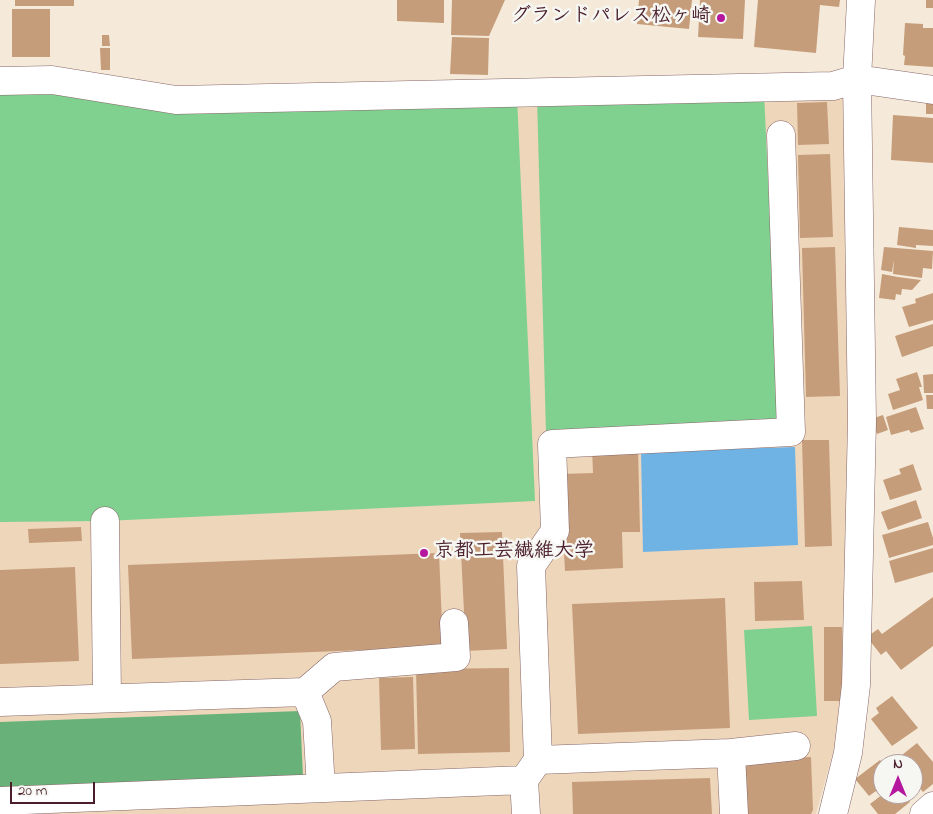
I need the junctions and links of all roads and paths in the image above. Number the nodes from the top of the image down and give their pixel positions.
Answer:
1 (861, 0) edge
2 (857, 79) junction
3 (0, 81) edge
4 (933, 90) edge
5 (781, 135) dead end
6 (106, 521) dead end
7 (454, 622) dead end
8 (305, 692) junction
9 (107, 698) junction
10 (0, 702) edge
11 (796, 746) dead end
12 (731, 753) junction
13 (531, 770) junction
14 (321, 788) junction
15 (0, 801) edge
16 (933, 806) edge
17 (526, 814) edge
18 (734, 814) edge
19 (834, 814) edge
20 (924, 814) edge

1 - 2 street
2 - 3 street
2 - 4 street
2 - 19 street
5 - 13 street
6 - 9 street
7 - 8 street
8 - 9 street
8 - 14 street
9 - 10 street
11 - 12 street
12 - 13 street
12 - 18 street
13 - 14 street
13 - 17 street
14 - 15 street
16 - 20 street

